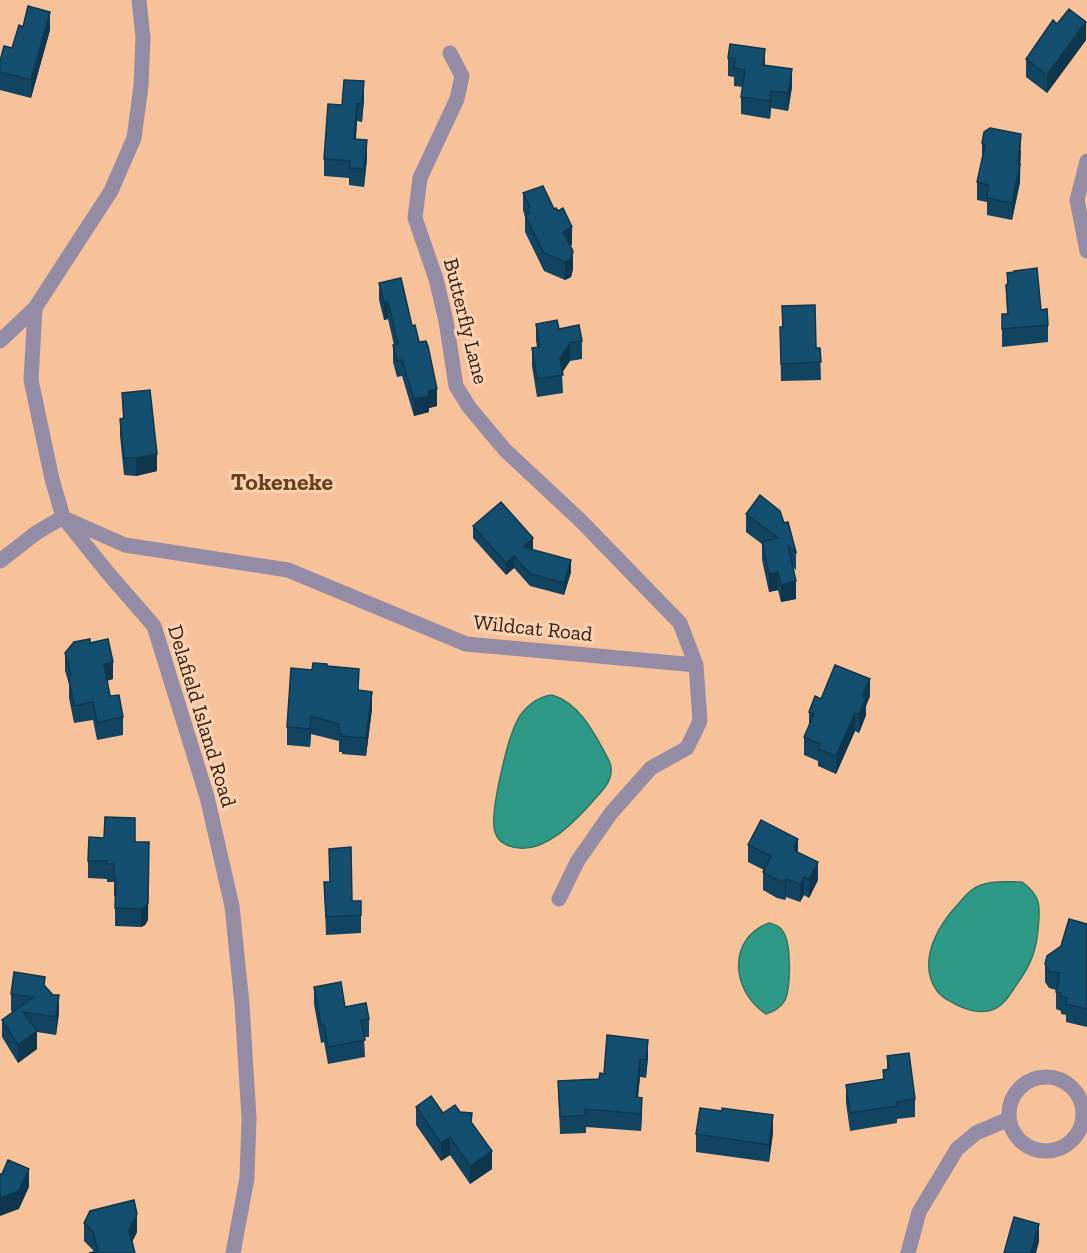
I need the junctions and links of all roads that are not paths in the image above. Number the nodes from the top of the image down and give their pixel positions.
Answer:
1 (139, 0) edge
2 (450, 53) dead end
3 (1087, 161) edge
4 (1087, 251) edge
5 (35, 308) junction
6 (0, 341) edge
7 (63, 517) junction
8 (0, 561) edge
9 (696, 665) junction
10 (559, 900) dead end
11 (1009, 1119) junction
12 (233, 1253) edge
13 (908, 1253) edge

1 - 5 street, Delafield Island Road
2 - 9 street, Butterfly Lane
3 - 4 street
5 - 6 street
5 - 7 street, Delafield Island Road
7 - 8 street
7 - 9 street, Wildcat Road
7 - 12 street, Delafield Island Road
9 - 10 street
11 - 11 street
11 - 13 street

